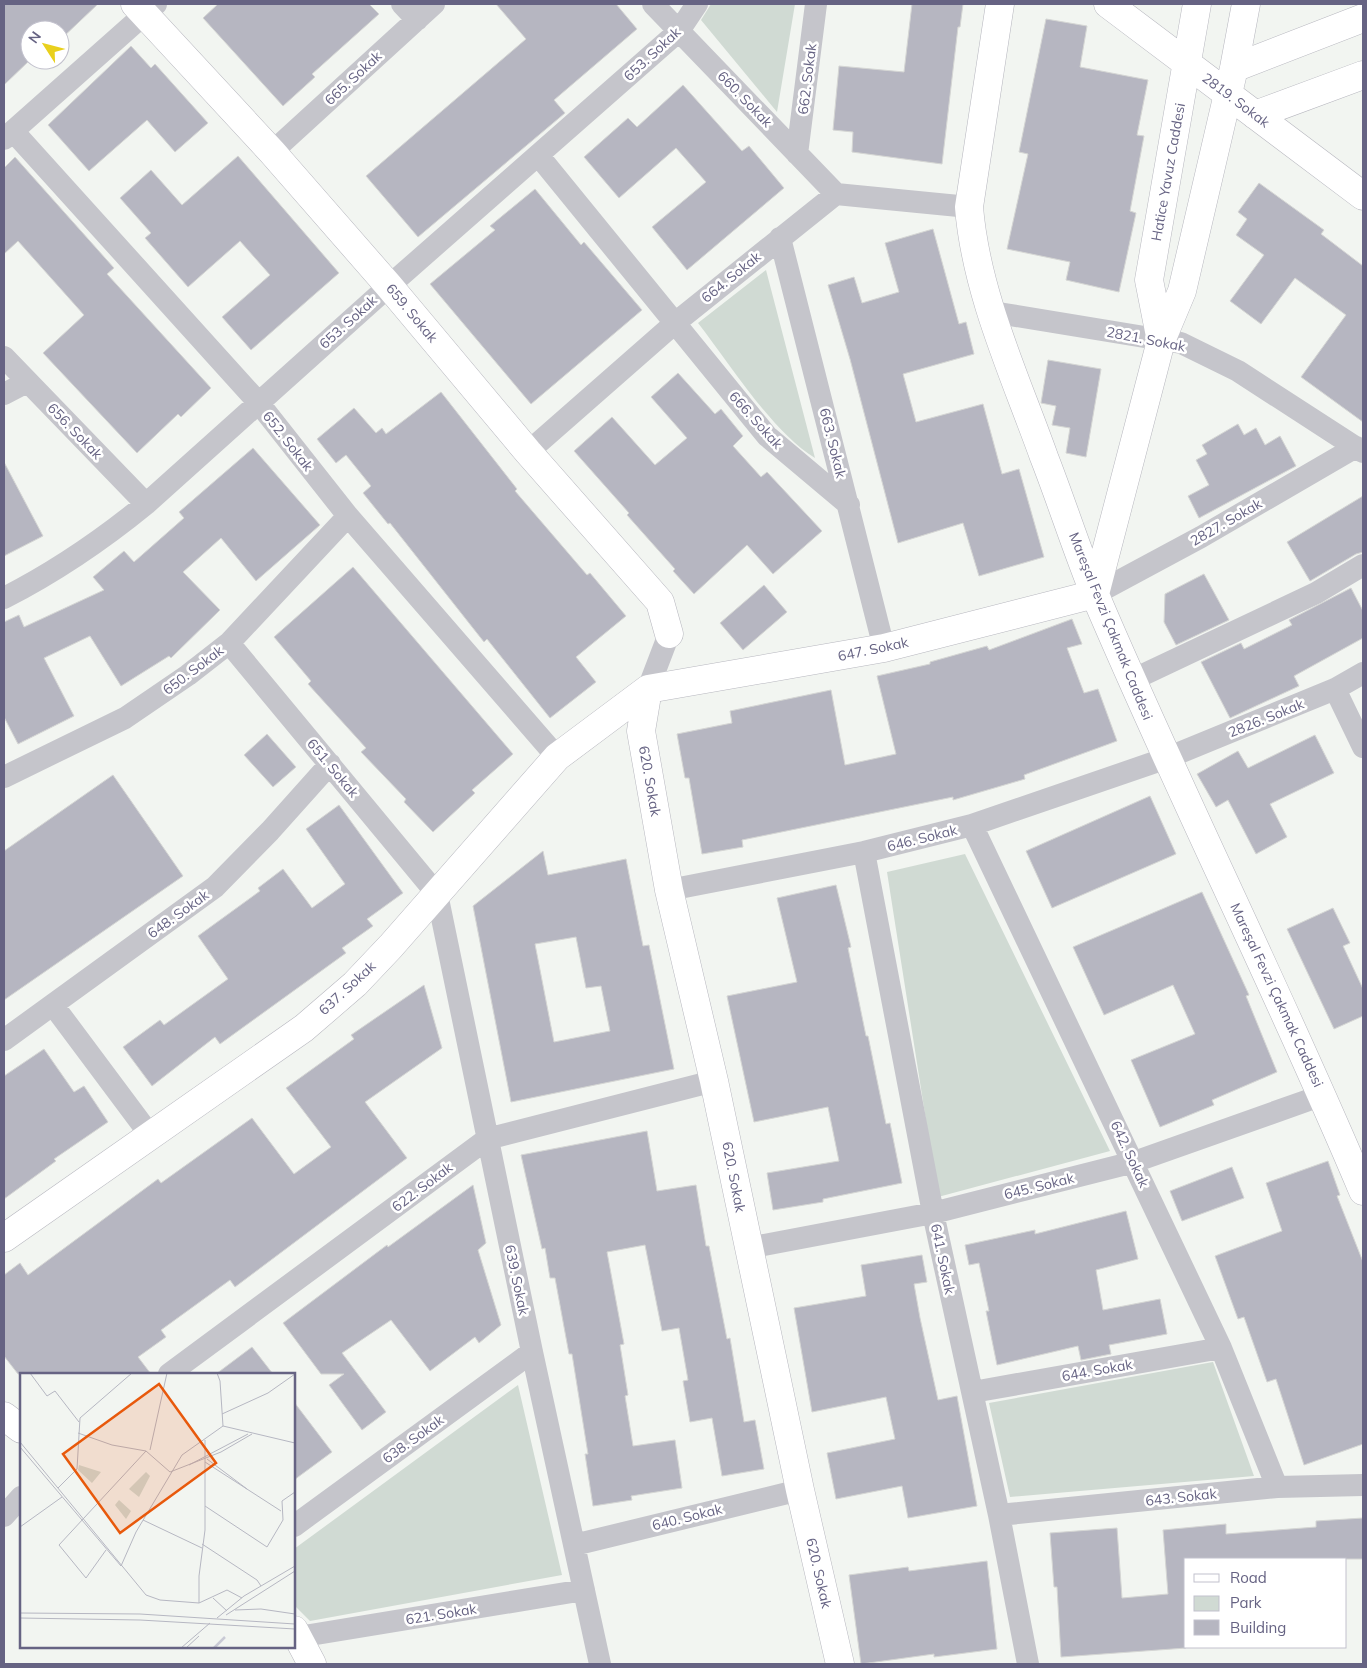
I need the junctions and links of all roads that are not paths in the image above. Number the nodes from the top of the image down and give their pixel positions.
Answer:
1 (434, 4) edge
2 (654, 4) edge
3 (697, 4) edge
4 (816, 4) edge
5 (1000, 4) edge
6 (1108, 4) edge
7 (1197, 4) edge
8 (1246, 4) edge
9 (145, 7) edge
10 (409, 12) edge
11 (1363, 18) edge
12 (679, 31) junction
13 (1187, 63) junction
14 (1234, 68) junction
15 (1363, 75) edge
16 (1228, 94) junction
17 (1255, 115) junction
18 (8, 135) edge
19 (272, 152) junction
20 (797, 154) junction
21 (538, 155) junction
22 (836, 194) junction
23 (1363, 196) edge
24 (969, 207) junction
25 (780, 238) junction
26 (389, 286) junction
27 (992, 312) junction
28 (676, 323) junction
29 (1161, 341) junction
30 (4, 357) edge
31 (27, 382) junction
32 (4, 394) edge
33 (258, 402) junction
34 (1360, 449) edge
35 (528, 452) junction
36 (146, 504) junction
37 (848, 505) junction
38 (348, 516) junction
39 (1363, 565) edge
40 (1095, 594) junction
41 (4, 598) edge
42 (670, 634) joint
43 (229, 643) junction
44 (884, 648) junction
45 (1363, 673) edge
46 (1132, 680) junction
47 (648, 689) junction
48 (1335, 689) junction
49 (1363, 748) edge
50 (557, 757) junction
51 (1167, 758) junction
52 (330, 764) junction
53 (4, 777) edge
54 (972, 825) junction
55 (864, 852) junction
56 (669, 890) junction
57 (437, 894) junction
58 (53, 1005) junction
59 (4, 1040) edge
60 (714, 1081) junction
61 (1323, 1094) junction
62 (150, 1135) junction
63 (487, 1138) junction
64 (1134, 1162) junction
65 (1363, 1191) edge
66 (933, 1213) junction
67 (4, 1238) edge
68 (748, 1248) junction
69 (1221, 1348) junction
70 (532, 1352) junction
71 (169, 1373) edge
72 (972, 1392) junction
73 (4, 1416) edge
74 (20, 1428) edge
75 (1363, 1484) edge
76 (1277, 1487) junction
77 (800, 1490) junction
78 (20, 1498) edge
79 (999, 1515) junction
80 (4, 1516) edge
81 (295, 1525) edge
82 (574, 1544) junction
83 (584, 1590) junction
84 (296, 1634) edge
85 (312, 1664) edge
86 (600, 1664) edge
87 (840, 1664) edge
88 (1028, 1664) edge

1 - 10 street, 665. Sokak
2 - 12 street, 660. Sokak
3 - 12 street, 653. Sokak
4 - 20 street, 662. Sokak
5 - 24 street, Mareşal Fevzi Çakmak Caddesi
6 - 13 street, 2819. Sokak
7 - 13 street, Hatice Yavuz Caddesi
8 - 14 street
9 - 18 street
9 - 19 street, 659. Sokak
10 - 19 street, 665. Sokak
11 - 14 street
12 - 20 street, 660. Sokak
12 - 21 street, 653. Sokak
13 - 16 street, 2819. Sokak
13 - 29 street, Hatice Yavuz Caddesi
14 - 16 street
15 - 17 street
16 - 17 street, 2819. Sokak
16 - 29 street
17 - 23 street, 2819. Sokak
18 - 33 street, 652. Sokak
19 - 26 street, 659. Sokak
20 - 22 street, 660. Sokak
21 - 26 street, 653. Sokak
21 - 28 street, 666. Sokak
22 - 24 street
22 - 25 street, 664. Sokak
24 - 27 street, Mareşal Fevzi Çakmak Caddesi
25 - 28 street, 664. Sokak
25 - 37 street, 663. Sokak
26 - 33 street, 653. Sokak
26 - 35 street, 659. Sokak
27 - 29 street, 2821. Sokak
27 - 40 street, Mareşal Fevzi Çakmak Caddesi
28 - 35 street, 664. Sokak
28 - 37 street, 666. Sokak
29 - 34 street, 2821. Sokak
29 - 40 street
30 - 31 street, 656. Sokak
31 - 32 street
31 - 36 street, 656. Sokak
33 - 36 street, 653. Sokak
33 - 38 street, 652. Sokak
34 - 40 street, 2827. Sokak
35 - 42 street, 659. Sokak
36 - 41 street, 653. Sokak
37 - 44 street, 663. Sokak
38 - 43 street, 650. Sokak
38 - 50 street, 652. Sokak
39 - 46 street
40 - 44 street, 647. Sokak
40 - 46 street, Mareşal Fevzi Çakmak Caddesi
42 - 47 street
43 - 52 street, 651. Sokak
43 - 53 street, 650. Sokak
44 - 47 street, 647. Sokak
45 - 48 street, 2826. Sokak
46 - 51 street, Mareşal Fevzi Çakmak Caddesi
47 - 50 street, 637. Sokak
47 - 56 street, 620. Sokak
48 - 49 street
48 - 51 street, 2826. Sokak
50 - 57 street, 637. Sokak
51 - 54 street, 646. Sokak
51 - 61 street, Mareşal Fevzi Çakmak Caddesi
52 - 57 street, 651. Sokak
52 - 58 street, 648. Sokak
54 - 55 street, 646. Sokak
54 - 64 street, 642. Sokak
55 - 56 street, 646. Sokak
55 - 66 street, 641. Sokak
56 - 60 street, 620. Sokak
57 - 62 street, 637. Sokak
57 - 63 street, 639. Sokak
58 - 59 street, 648. Sokak
58 - 62 street
60 - 63 street, 622. Sokak
60 - 68 street, 620. Sokak
61 - 64 street, 645. Sokak
61 - 65 street, Mareşal Fevzi Çakmak Caddesi
62 - 67 street, 637. Sokak
63 - 70 street, 639. Sokak
63 - 71 street, 622. Sokak
64 - 66 street, 645. Sokak
64 - 69 street, 642. Sokak
66 - 68 street, 645. Sokak
66 - 72 street, 641. Sokak
68 - 77 street, 620. Sokak
69 - 72 street, 644. Sokak
69 - 76 street, 642. Sokak
70 - 81 street, 638. Sokak
70 - 82 street, 639. Sokak
72 - 79 street, 641. Sokak
73 - 74 street
75 - 76 street, 643. Sokak
76 - 79 street, 643. Sokak
77 - 82 street, 640. Sokak
77 - 87 street, 620. Sokak
78 - 80 street
79 - 88 street, 641. Sokak
82 - 83 street, 639. Sokak
83 - 84 street, 621. Sokak
83 - 86 street, 639. Sokak
84 - 85 street

